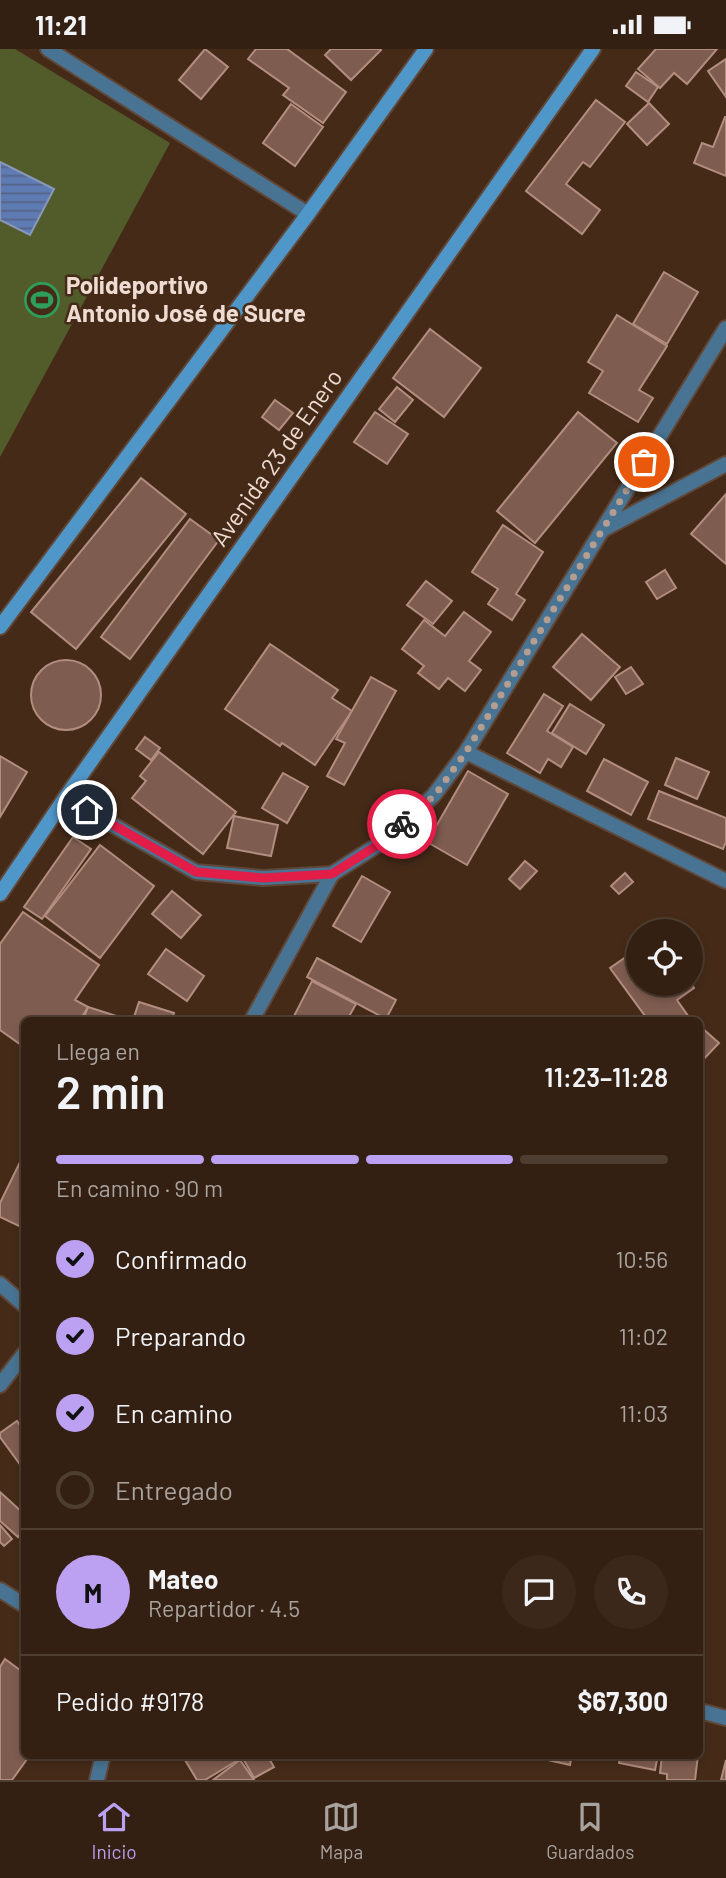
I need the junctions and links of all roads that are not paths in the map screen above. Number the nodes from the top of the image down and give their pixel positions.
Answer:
1 (48, 49) edge
2 (426, 49) edge
3 (593, 49) edge
4 (308, 214) junction
5 (726, 328) edge
6 (726, 464) edge
7 (603, 529) junction
8 (0, 627) edge
9 (466, 752) junction
10 (65, 798) junction
11 (332, 874) junction
12 (726, 881) edge
13 (0, 894) edge
14 (254, 1017) edge
15 (0, 1284) edge
16 (21, 1302) edge
17 (21, 1359) edge
18 (0, 1385) edge
19 (0, 1590) edge
20 (21, 1603) edge
21 (703, 1712) edge
22 (726, 1718) edge
23 (102, 1759) edge
24 (97, 1780) edge

1 - 4 street
2 - 4 main road
3 - 10 main road, Avenida 23 de Enero
4 - 8 main road
5 - 7 street
6 - 7 street
7 - 9 street
9 - 11 street
9 - 12 street
10 - 11 street
10 - 13 main road, Avenida 23 de Enero
11 - 14 street
15 - 16 street
17 - 18 street
19 - 20 street
21 - 22 street
23 - 24 street

